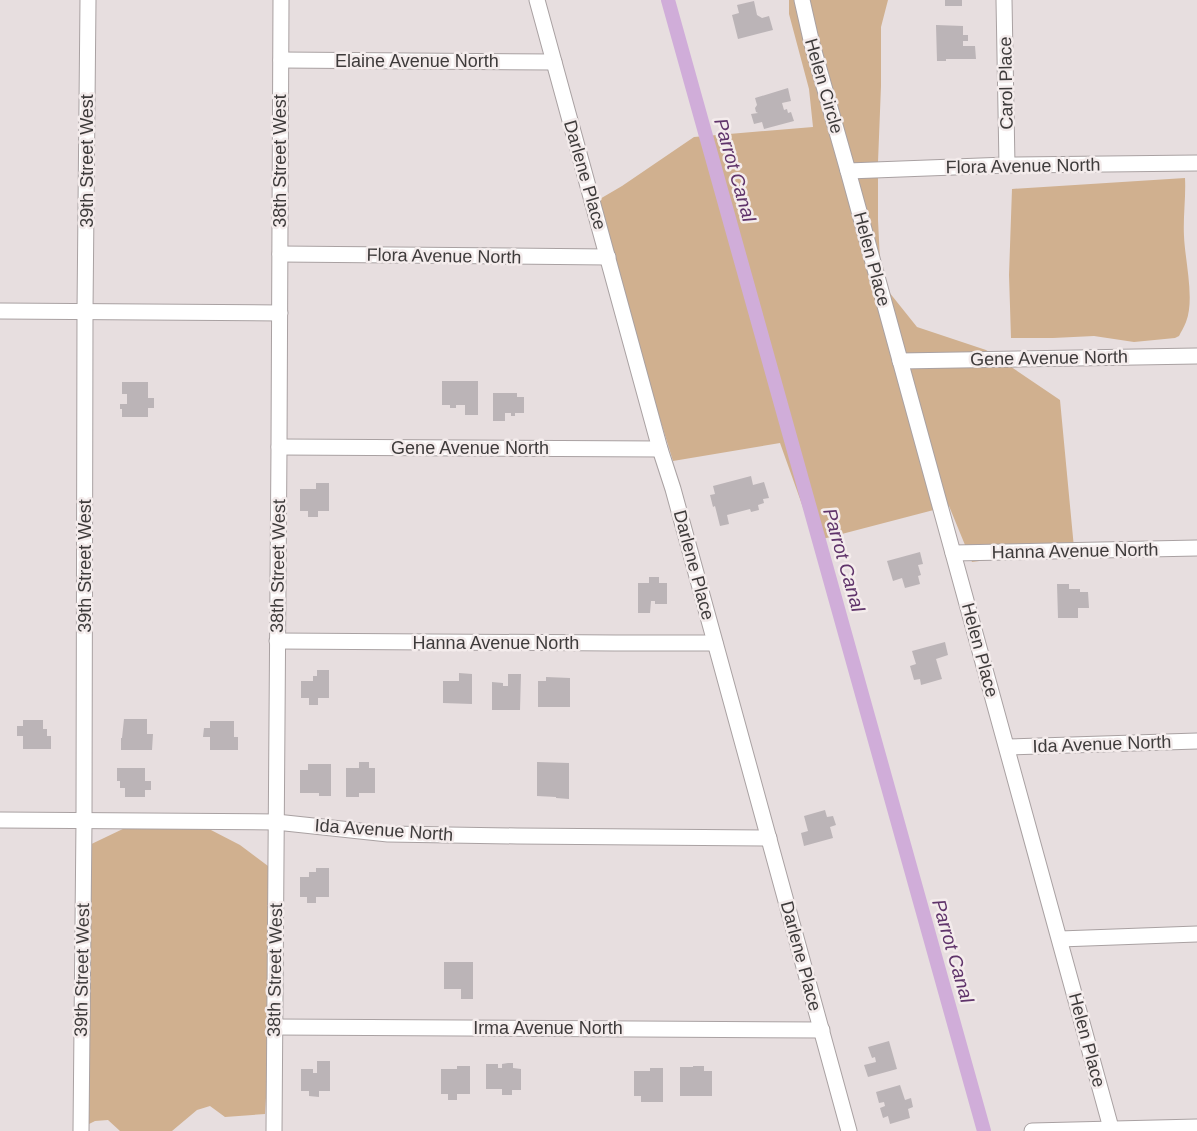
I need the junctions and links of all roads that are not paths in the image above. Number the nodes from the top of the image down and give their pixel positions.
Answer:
1 (88, 0) edge
2 (281, 0) edge
3 (537, 0) edge
4 (802, 0) edge
5 (1004, 0) edge
6 (281, 60) junction
7 (554, 62) junction
8 (1197, 163) edge
9 (1007, 165) junction
10 (848, 171) junction
11 (280, 254) junction
12 (608, 257) junction
13 (0, 311) edge
14 (85, 311) junction
15 (280, 313) junction
16 (1197, 356) edge
17 (900, 361) junction
18 (279, 447) junction
19 (660, 449) junction
20 (1197, 548) edge
21 (953, 553) junction
22 (277, 641) junction
23 (715, 643) junction
24 (1197, 741) edge
25 (1007, 747) junction
26 (0, 820) edge
27 (84, 821) junction
28 (276, 822) junction
29 (769, 838) junction
30 (1197, 934) edge
31 (1060, 939) junction
32 (274, 1027) junction
33 (822, 1030) junction
34 (1197, 1127) edge
35 (1111, 1128) junction
36 (81, 1131) edge
37 (274, 1131) edge
38 (849, 1131) edge
39 (1032, 1131) edge

1 - 14 street, 39th Street West
2 - 6 street, 38th Street West
3 - 7 street, Darlene Place
4 - 10 street, Helen Circle
5 - 9 street, Carol Place
6 - 7 street, Elaine Avenue North
6 - 11 street, 38th Street West
7 - 12 street, Darlene Place
8 - 9 street, Flora Avenue North
9 - 10 street, Flora Avenue North
10 - 17 street, Helen Place
11 - 12 street, Flora Avenue North
11 - 15 street, 38th Street West
12 - 19 street, Darlene Place
13 - 14 street
14 - 15 street
14 - 27 street, 39th Street West
15 - 18 street, 38th Street West
16 - 17 street, Gene Avenue North
17 - 21 street, Helen Place
18 - 19 street, Gene Avenue North
18 - 22 street, 38th Street West
19 - 23 street, Darlene Place
20 - 21 street, Hanna Avenue North
21 - 25 street, Helen Place
22 - 23 street, Hanna Avenue North
22 - 28 street, 38th Street West
23 - 29 street, Darlene Place
24 - 25 street, Ida Avenue North
25 - 31 street, Helen Place
26 - 27 street, Ida Avenue North
27 - 28 street, Ida Avenue North
27 - 36 street, 39th Street West
28 - 29 street, Ida Avenue North
28 - 32 street, 38th Street West
29 - 33 street, Darlene Place
30 - 31 street
31 - 35 street, Helen Place
32 - 33 street, Irma Avenue North
32 - 37 street, 38th Street West
33 - 38 street, Darlene Place
34 - 35 street
35 - 39 street

